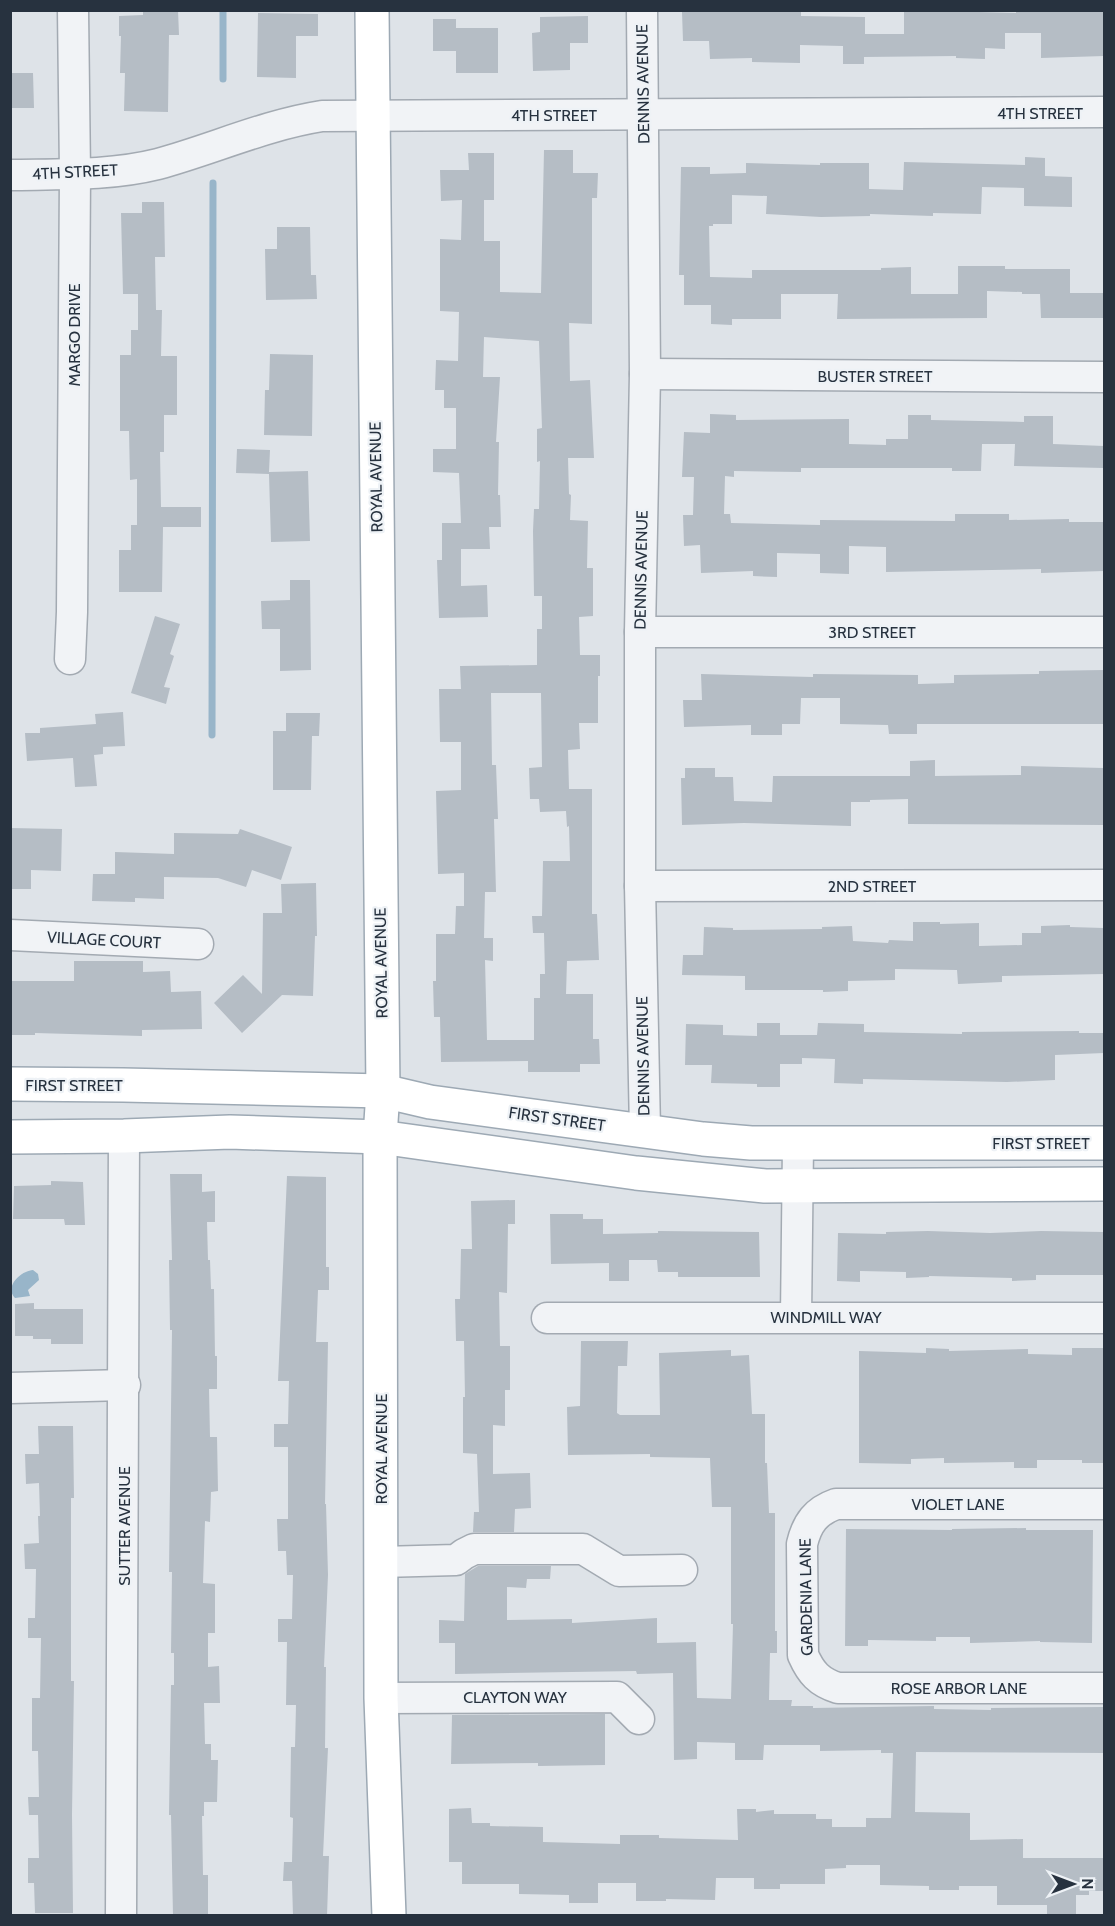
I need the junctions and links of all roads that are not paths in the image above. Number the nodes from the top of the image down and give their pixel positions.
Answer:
1 (73, 10) edge
2 (372, 10) edge
3 (642, 10) edge
4 (1104, 112) edge
5 (372, 115) junction
6 (644, 115) junction
7 (75, 174) junction
8 (10, 175) edge
9 (645, 374) junction
10 (1104, 377) edge
11 (640, 632) junction
12 (1104, 632) edge
13 (70, 660) dead end
14 (1104, 885) edge
15 (640, 886) junction
16 (10, 936) edge
17 (198, 944) dead end
18 (10, 1084) edge
19 (383, 1091) junction
20 (645, 1130) junction
21 (124, 1136) junction
22 (10, 1137) edge
23 (380, 1137) junction
24 (1104, 1143) edge
25 (798, 1144) junction
26 (1104, 1184) edge
27 (797, 1187) junction
28 (796, 1317) junction
29 (1104, 1317) edge
30 (547, 1318) dead end
31 (125, 1385) junction
32 (10, 1388) edge
33 (1104, 1504) edge
34 (814, 1516) joint
35 (381, 1562) junction
36 (682, 1570) dead end
37 (815, 1677) joint
38 (1104, 1688) edge
39 (381, 1698) junction
40 (639, 1719) dead end
41 (121, 1916) edge
42 (389, 1916) edge

1 - 7 street, MARGO DRIVE
2 - 5 main road, ROYAL AVENUE
3 - 6 street, DENNIS AVENUE
4 - 6 street, 4TH STREET
5 - 6 street, 4TH STREET
5 - 7 street, 4TH STREET
5 - 19 main road, ROYAL AVENUE
6 - 9 street, DENNIS AVENUE
7 - 8 street, 4TH STREET
7 - 13 street, MARGO DRIVE
9 - 10 street, BUSTER STREET
9 - 11 street, DENNIS AVENUE
11 - 12 street, 3RD STREET
11 - 15 street, DENNIS AVENUE
14 - 15 street, 2ND STREET
15 - 20 street, DENNIS AVENUE
16 - 17 street, VILLAGE COURT
18 - 19 main road, FIRST STREET
19 - 20 main road, FIRST STREET
19 - 23 main road, ROYAL AVENUE
20 - 25 main road, FIRST STREET
21 - 22 main road
21 - 23 main road
21 - 31 street, SUTTER AVENUE
23 - 27 main road
23 - 35 main road, ROYAL AVENUE
24 - 25 main road, FIRST STREET
25 - 27 street
26 - 27 main road
27 - 28 street
28 - 29 street, WINDMILL WAY
28 - 30 street, WINDMILL WAY
31 - 32 street
31 - 41 street, SUTTER AVENUE
33 - 34 street, VIOLET LANE
34 - 37 street, GARDENIA LANE
35 - 36 street
35 - 39 main road, ROYAL AVENUE
37 - 38 street, ROSE ARBOR LANE
39 - 40 street, CLAYTON WAY
39 - 42 main road, ROYAL AVENUE

